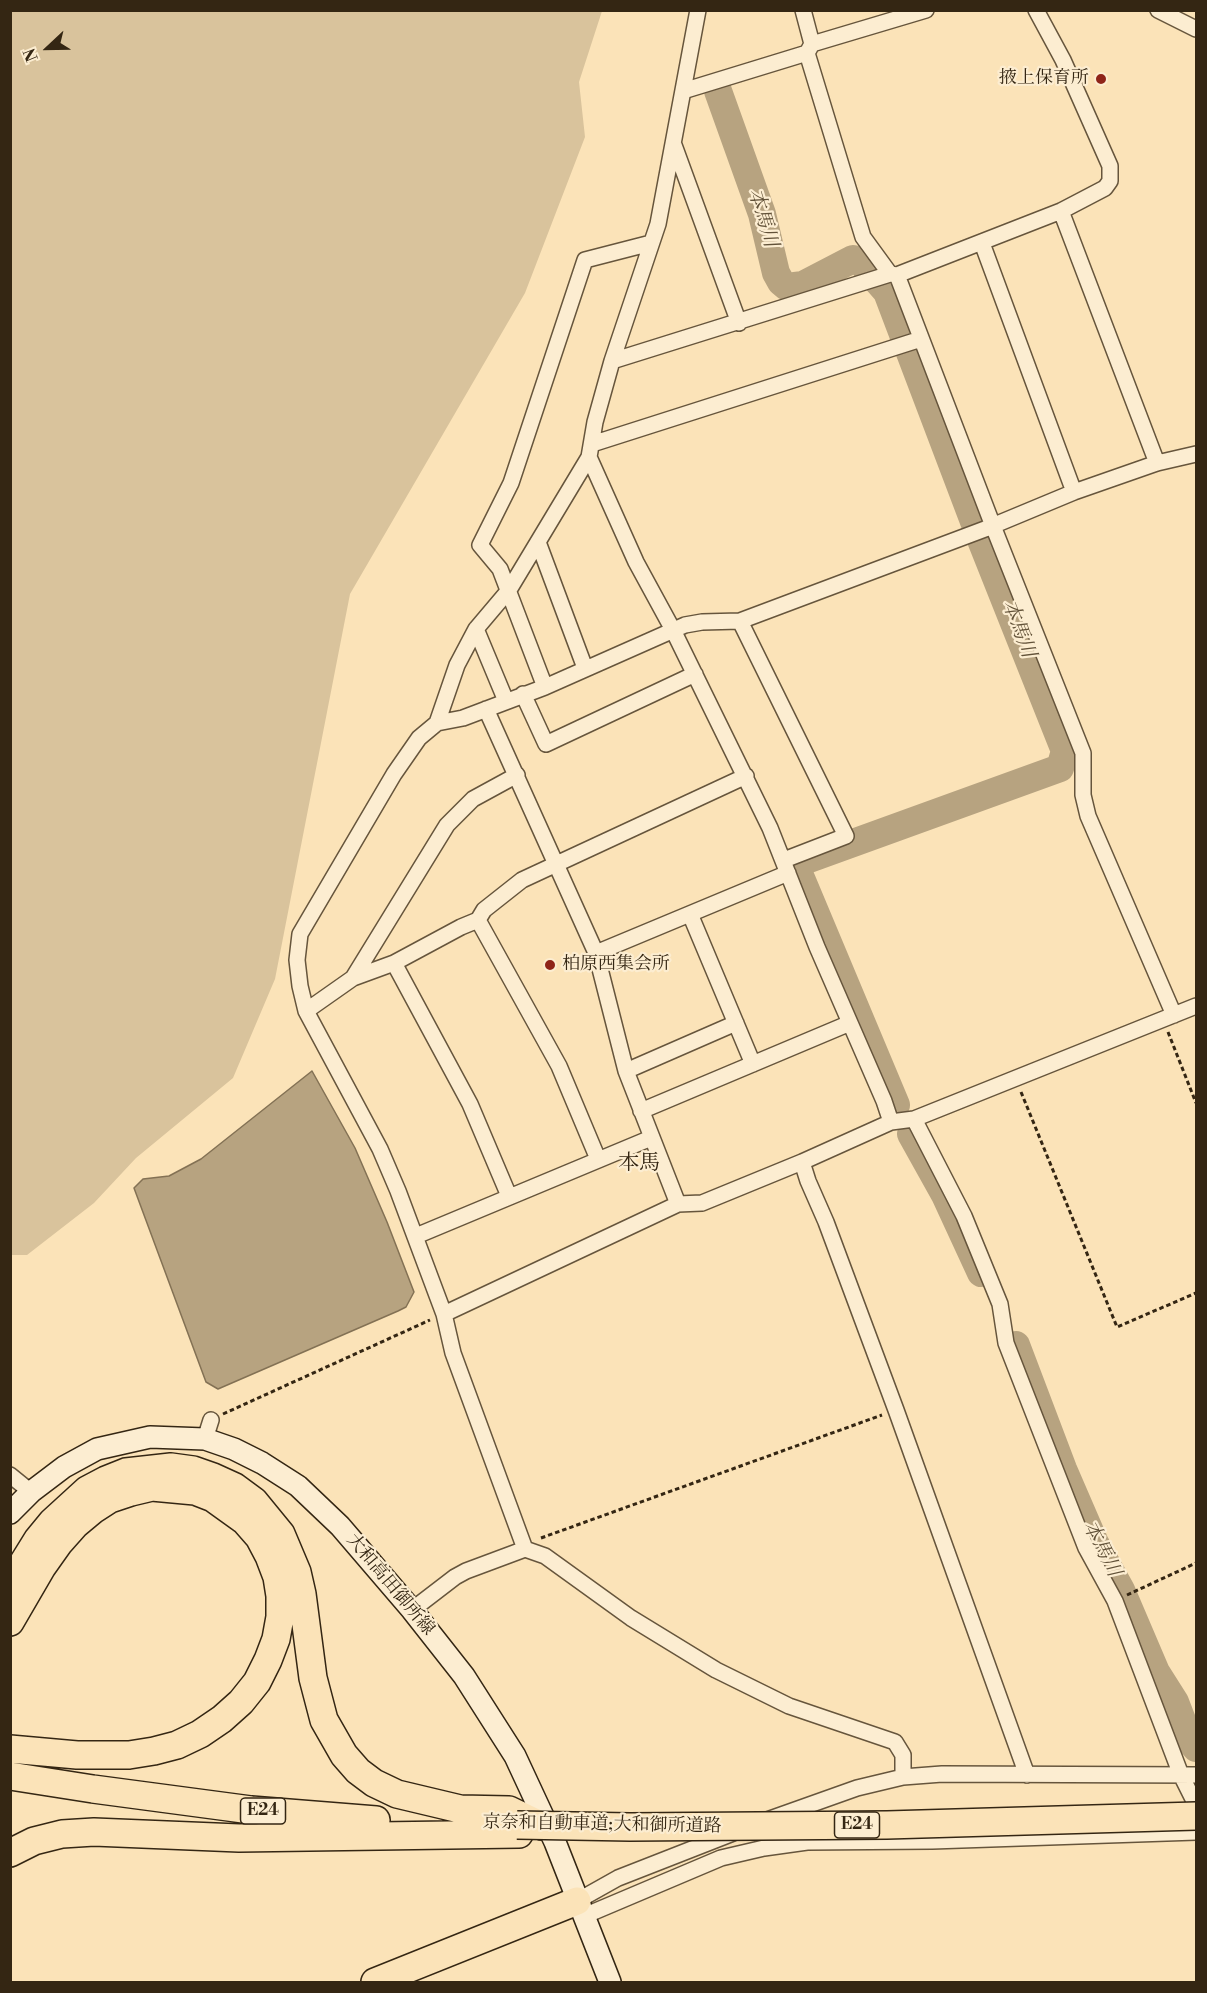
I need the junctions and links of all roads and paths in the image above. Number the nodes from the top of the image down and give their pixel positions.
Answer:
1 (698, 10) edge
2 (803, 10) edge
3 (926, 10) edge
4 (1036, 10) edge
5 (1158, 10) edge
6 (1197, 28) edge
7 (810, 48) junction
8 (683, 92) junction
9 (674, 143) junction
10 (1061, 211) junction
11 (651, 243) junction
12 (982, 243) junction
13 (890, 275) junction
14 (739, 322) junction
15 (910, 343) junction
16 (612, 361) junction
17 (590, 451) junction
18 (1197, 454) edge
19 (1157, 463) junction
20 (1074, 492) junction
21 (989, 527) junction
22 (538, 542) junction
23 (509, 590) junction
24 (740, 621) junction
25 (476, 628) junction
26 (673, 630) junction
27 (585, 668) junction
28 (695, 674) junction
29 (545, 687) junction
30 (524, 694) junction
31 (506, 700) junction
32 (486, 709) junction
33 (437, 723) junction
34 (517, 775) junction
35 (746, 776) junction
36 (556, 864) junction
37 (786, 867) junction
38 (690, 914) junction
39 (478, 920) junction
40 (596, 953) junction
41 (394, 963) junction
42 (353, 978) junction
43 (1197, 1006) edge
44 (306, 1011) junction
45 (1168, 1017) junction
46 (736, 1023) junction
47 (850, 1023) junction
48 (753, 1064) junction
49 (626, 1071) junction
50 (1015, 1077) junction
51 (1197, 1102) edge
52 (641, 1112) junction
53 (902, 1120) junction
54 (651, 1138) junction
55 (598, 1159) junction
56 (802, 1162) junction
57 (509, 1196) junction
58 (678, 1204) junction
59 (416, 1236) junction
60 (1197, 1293) edge
61 (444, 1314) junction
62 (896, 1410) junction
63 (208, 1430) junction
64 (10, 1474) edge
65 (31, 1492) junction
66 (10, 1513) edge
67 (525, 1549) junction
68 (1197, 1563) edge
69 (10, 1584) edge
70 (1128, 1595) dead end
71 (412, 1610) junction
72 (10, 1622) edge
73 (10, 1749) edge
74 (1027, 1774) junction
75 (1189, 1775) edge
76 (10, 1776) edge
77 (903, 1777) junction
78 (1197, 1805) edge
79 (1197, 1816) edge
80 (522, 1824) junction
81 (1197, 1832) edge
82 (10, 1853) edge
83 (580, 1909) junction
84 (375, 1983) edge
85 (421, 1983) edge
86 (610, 1983) edge

1 - 8 street
2 - 7 street
3 - 7 street
4 - 10 street
5 - 6 street
7 - 8 street
7 - 13 street
8 - 9 street
9 - 11 street
9 - 14 street
10 - 12 street
10 - 19 street
11 - 16 street
11 - 23 street
12 - 13 street
12 - 20 street
13 - 14 street
13 - 15 street
14 - 16 street
15 - 17 street
15 - 21 street
16 - 17 street
17 - 22 street
17 - 26 street
18 - 19 street
19 - 20 street
20 - 21 street
21 - 24 street
21 - 45 street
22 - 23 street
22 - 27 street
23 - 25 street
23 - 29 street
24 - 26 street
24 - 37 street
25 - 31 street
25 - 33 street
26 - 27 street
26 - 28 street
27 - 29 street
28 - 30 street
28 - 35 street
29 - 30 street
30 - 31 street
31 - 32 street
32 - 33 street
32 - 34 street
33 - 44 street
34 - 36 street
34 - 42 street
35 - 36 street
35 - 37 street
36 - 39 street
36 - 40 street
37 - 38 street
37 - 47 street
38 - 40 street
38 - 46 street
39 - 41 street
39 - 55 street
40 - 49 street
41 - 42 street
41 - 57 street
42 - 44 street
43 - 45 street
44 - 59 street
45 - 50 street
45 - 51 path
46 - 48 street
46 - 49 street
47 - 48 street
47 - 53 street
48 - 52 street
49 - 52 street
50 - 53 street
50 - 60 path
52 - 54 street
53 - 56 street
53 - 75 street
54 - 55 street
54 - 58 street
55 - 57 street
56 - 58 street
56 - 62 street
57 - 59 street
58 - 61 street
59 - 61 street
61 - 63 path
61 - 67 street
62 - 67 path
62 - 74 street
63 - 65 main road, 大和高田御所線
63 - 71 main road, 大和高田御所線
64 - 65 street
65 - 66 main road, 大和高田御所線
67 - 71 street
67 - 77 street
68 - 70 path
69 - 80 highway
71 - 83 main road, 大和高田御所線
72 - 73 highway
74 - 75 street
74 - 77 street
75 - 78 street
76 - 80 highway, 京奈和自動車道;大和御所道路 / E24
77 - 83 street
79 - 80 highway, 京奈和自動車道;大和御所道路 / E24, bridge
80 - 82 highway
81 - 83 street
83 - 84 highway
83 - 85 highway
83 - 86 main road, 大和高田御所線

